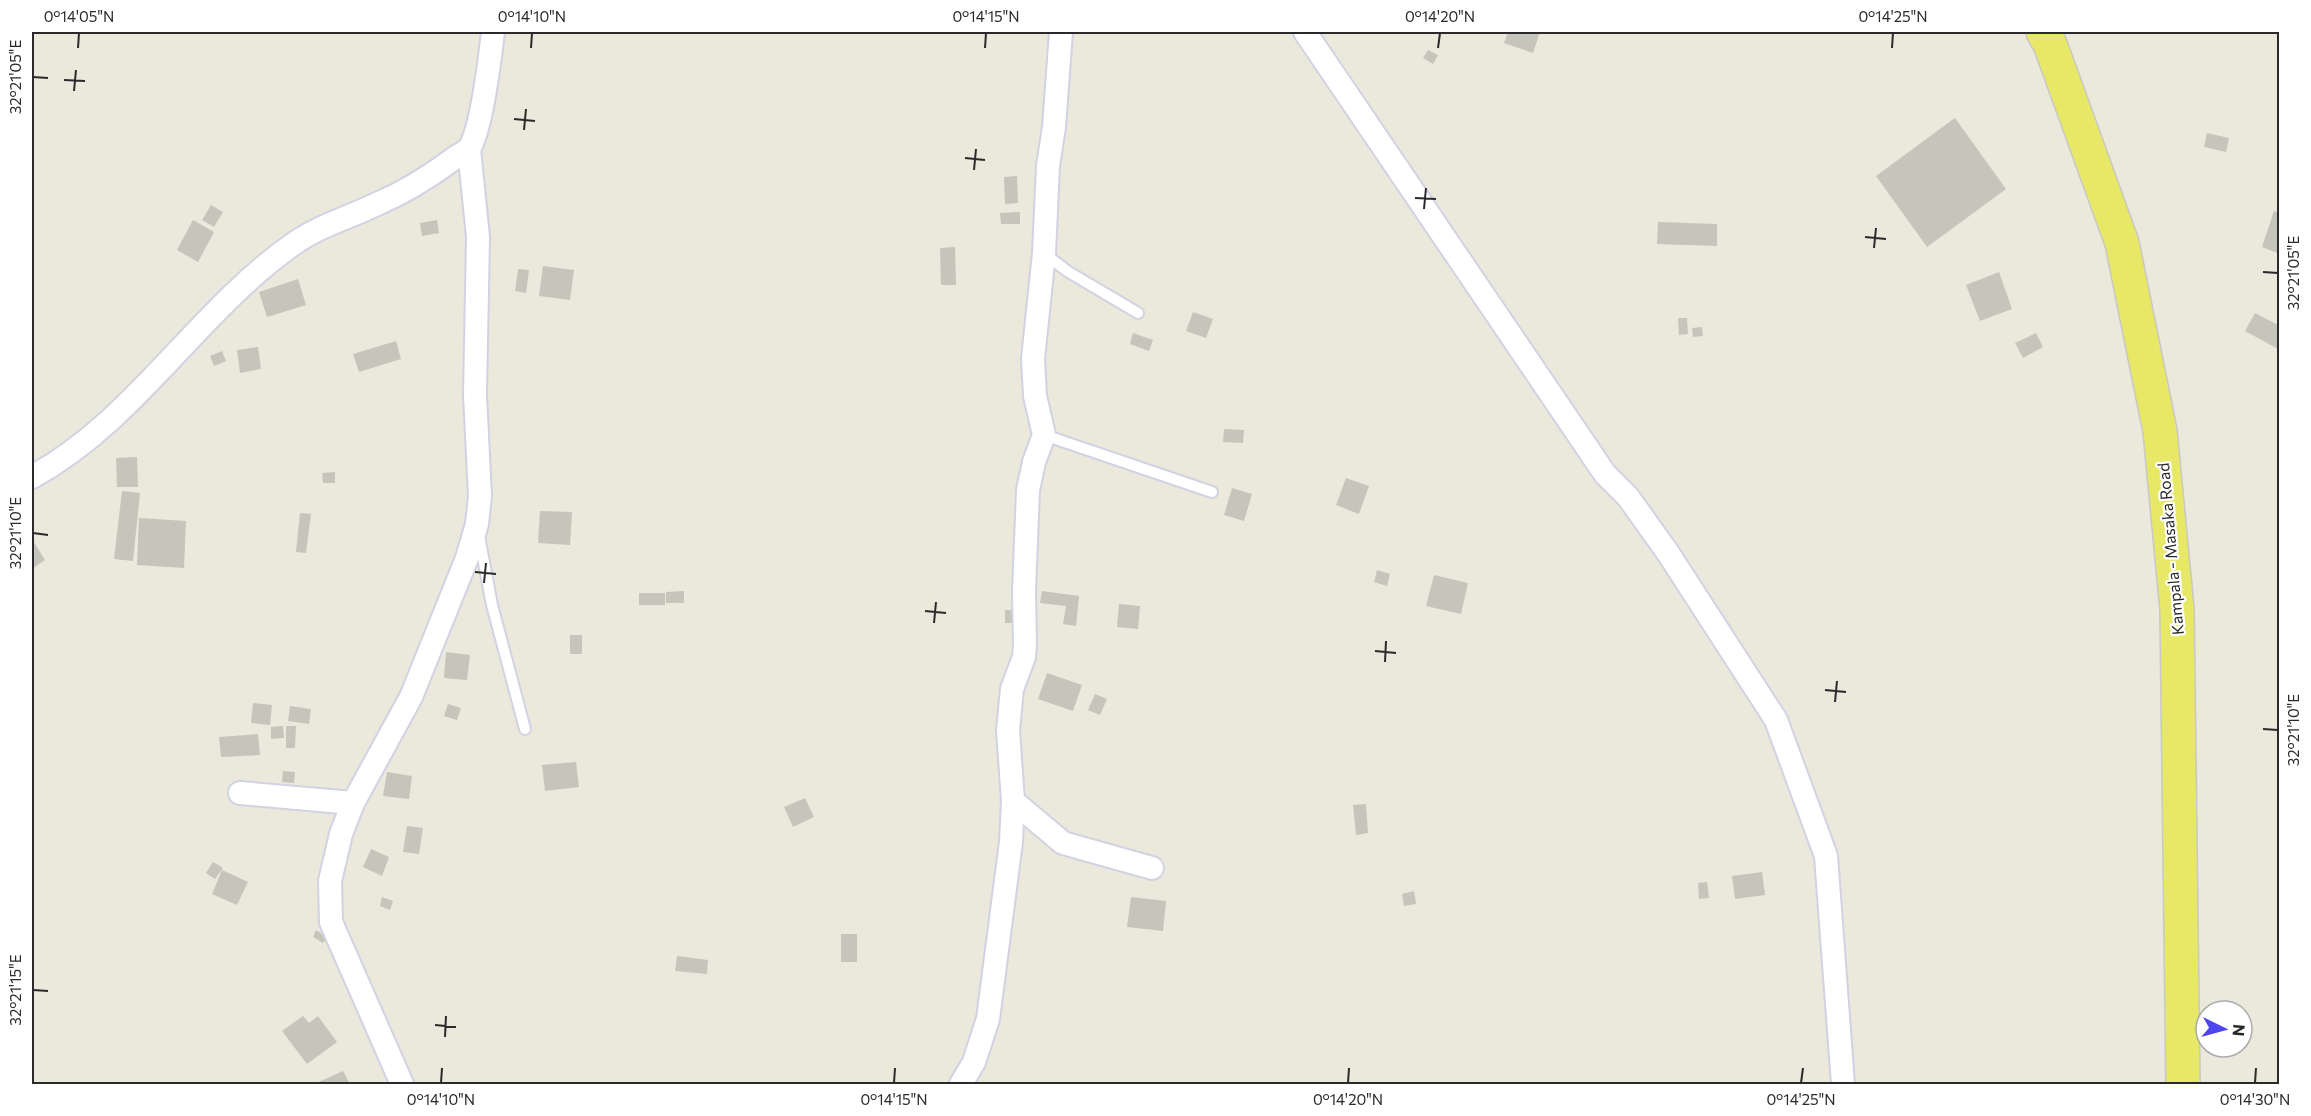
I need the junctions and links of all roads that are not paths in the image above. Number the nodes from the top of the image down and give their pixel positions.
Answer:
1 (493, 32) edge
2 (1061, 32) edge
3 (1305, 32) edge
4 (2043, 32) edge
5 (469, 148) junction
6 (1044, 253) junction
7 (1138, 313) dead end
8 (1044, 435) junction
9 (32, 477) edge
10 (1212, 492) dead end
11 (477, 524) junction
12 (525, 729) dead end
13 (240, 793) dead end
14 (1013, 801) junction
15 (353, 803) junction
16 (1152, 868) dead end
17 (402, 1084) edge
18 (961, 1084) edge
19 (1843, 1084) edge
20 (2182, 1084) edge

1 - 5 street
2 - 6 street
3 - 19 street
4 - 20 main road, Kampala - Masaka Road
5 - 9 street
5 - 11 street
6 - 7 lane
6 - 8 street
8 - 10 lane
8 - 14 street
11 - 12 lane
11 - 15 street
13 - 15 street
14 - 16 street
14 - 18 street
15 - 17 street

